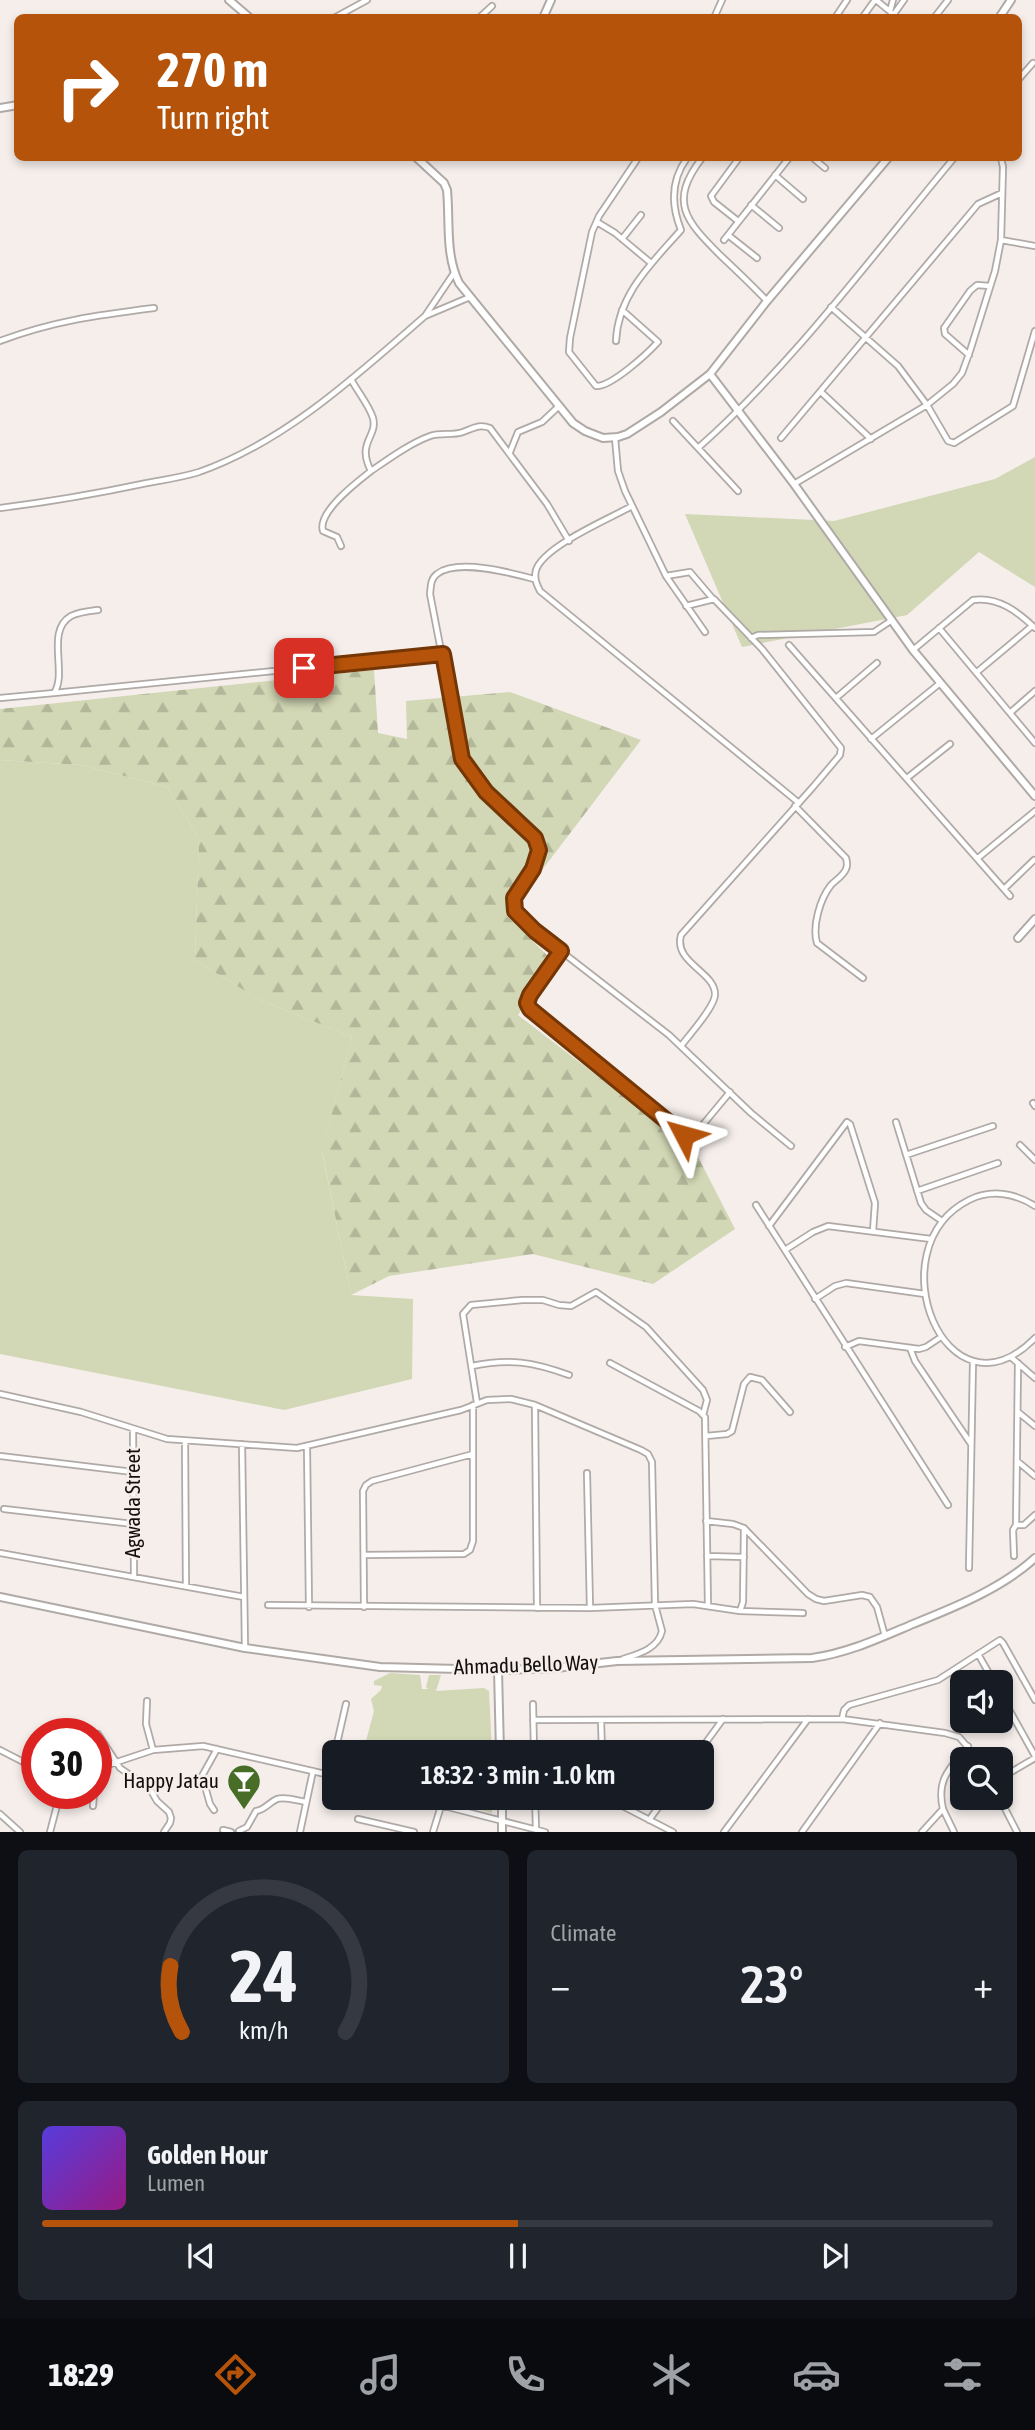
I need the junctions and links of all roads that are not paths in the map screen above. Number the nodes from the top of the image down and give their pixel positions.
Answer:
1 (229, 0) edge
2 (368, 0) edge
3 (875, 0) edge
4 (893, 0) edge
5 (904, 0) edge
6 (948, 0) edge
7 (492, 6) dead end
8 (245, 14) edge
9 (342, 14) edge
10 (483, 14) edge
11 (894, 14) edge
12 (937, 14) edge
13 (1033, 63) dead end
14 (1022, 75) edge
15 (420, 161) edge
16 (636, 161) edge
17 (685, 161) edge
18 (700, 161) edge
19 (737, 161) edge
20 (787, 161) edge
21 (817, 161) edge
22 (885, 161) edge
23 (952, 161) edge
24 (1002, 161) edge
25 (825, 168) dead end
26 (775, 176) junction
27 (1002, 193) junction
28 (803, 199) dead end
29 (751, 205) junction
30 (640, 215) dead end
31 (597, 222) junction
32 (738, 222) junction
33 (779, 228) dead end
34 (622, 239) junction
35 (1001, 240) junction
36 (1035, 246) edge
37 (757, 258) dead end
38 (651, 263) junction
39 (454, 273) junction
40 (990, 286) junction
41 (470, 297) junction
42 (767, 301) junction
43 (831, 307) junction
44 (154, 308) dead end
45 (622, 310) junction
46 (425, 316) junction
47 (1035, 331) edge
48 (867, 337) junction
49 (0, 341) edge
50 (616, 341) dead end
51 (969, 355) junction
52 (709, 373) junction
53 (351, 379) junction
54 (821, 392) junction
55 (927, 405) junction
56 (558, 407) junction
57 (740, 411) junction
58 (673, 421) dead end
59 (615, 438) junction
60 (781, 438) dead end
61 (871, 439) junction
62 (698, 448) junction
63 (510, 452) junction
64 (371, 471) junction
65 (794, 484) junction
66 (738, 491) dead end
67 (632, 506) junction
68 (0, 508) edge
69 (569, 541) junction
70 (341, 545) dead end
71 (666, 576) junction
72 (534, 579) junction
73 (714, 599) junction
74 (686, 606) junction
75 (98, 610) dead end
76 (892, 620) junction
77 (1034, 627) edge
78 (939, 628) junction
79 (705, 632) dead end
80 (751, 638) junction
81 (789, 645) dead end
82 (913, 650) junction
83 (443, 654) junction
84 (877, 663) dead end
85 (977, 672) junction
86 (939, 684) junction
87 (1035, 691) edge
88 (54, 694) junction
89 (0, 698) edge
90 (836, 698) junction
91 (1011, 712) junction
92 (871, 739) junction
93 (1035, 743) edge
94 (950, 744) dead end
95 (907, 778) junction
96 (1035, 796) edge
97 (797, 804) junction
98 (1035, 811) edge
99 (978, 858) junction
100 (1034, 860) edge
101 (1004, 889) junction
102 (1010, 896) dead end
103 (1035, 919) edge
104 (1018, 938) dead end
105 (561, 951) junction
106 (863, 978) dead end
107 (681, 1046) junction
108 (730, 1092) junction
109 (896, 1122) dead end
110 (993, 1126) dead end
111 (1020, 1145) dead end
112 (791, 1146) dead end
113 (906, 1154) junction
114 (1035, 1160) edge
115 (998, 1163) dead end
116 (917, 1191) junction
117 (755, 1205) dead end
118 (1035, 1206) edge
119 (942, 1221) junction
120 (769, 1226) junction
121 (873, 1231) junction
122 (931, 1239) junction
123 (785, 1250) junction
124 (925, 1294) junction
125 (815, 1298) junction
126 (941, 1337) junction
127 (1035, 1338) edge
128 (845, 1347) junction
129 (910, 1348) junction
130 (1012, 1358) junction
131 (973, 1362) junction
132 (610, 1363) dead end
133 (1018, 1363) junction
134 (472, 1366) junction
135 (569, 1375) dead end
136 (1035, 1378) edge
137 (0, 1394) edge
138 (475, 1404) junction
139 (535, 1405) junction
140 (790, 1412) dead end
141 (1017, 1412) junction
142 (703, 1415) junction
143 (1035, 1426) edge
144 (133, 1430) junction
145 (706, 1436) junction
146 (185, 1441) junction
147 (242, 1444) junction
148 (971, 1444) junction
149 (307, 1447) junction
150 (473, 1453) junction
151 (0, 1457) edge
152 (1016, 1461) junction
153 (133, 1472) junction
154 (587, 1473) dead end
155 (1035, 1476) edge
156 (948, 1505) dead end
157 (4, 1509) dead end
158 (1035, 1515) edge
159 (706, 1521) junction
160 (133, 1524) junction
161 (1016, 1525) junction
162 (744, 1528) junction
163 (0, 1553) edge
164 (364, 1555) junction
165 (707, 1556) junction
166 (1014, 1556) dead end
167 (744, 1557) junction
168 (1035, 1558) edge
169 (969, 1568) dead end
170 (134, 1576) junction
171 (186, 1586) junction
172 (0, 1597) edge
173 (244, 1597) junction
174 (268, 1605) dead end
175 (655, 1605) junction
176 (309, 1606) junction
177 (708, 1606) junction
178 (364, 1607) junction
179 (537, 1608) junction
180 (590, 1608) junction
181 (740, 1611) junction
182 (803, 1613) dead end
183 (885, 1636) junction
184 (245, 1648) junction
185 (978, 1654) junction
186 (617, 1661) junction
187 (498, 1670) junction
188 (987, 1670) edge
189 (1035, 1700) edge
190 (146, 1701) dead end
191 (346, 1704) dead end
192 (533, 1704) dead end
193 (1013, 1717) edge
194 (723, 1718) junction
195 (808, 1718) junction
196 (842, 1719) junction
197 (533, 1720) junction
198 (601, 1720) junction
199 (880, 1723) junction
200 (338, 1740) edge
201 (500, 1740) edge
202 (534, 1740) edge
203 (601, 1740) edge
204 (707, 1740) edge
205 (968, 1745) joint
206 (216, 1749) junction
207 (0, 1750) edge
208 (153, 1750) junction
209 (112, 1757) edge
210 (1035, 1757) edge
211 (21, 1761) edge
212 (115, 1762) junction
213 (112, 1763) edge
214 (313, 1770) junction
215 (1013, 1771) edge
216 (322, 1773) edge
217 (306, 1802) junction
218 (56, 1809) edge
219 (943, 1809) junction
220 (214, 1810) dead end
221 (441, 1810) edge
222 (457, 1810) edge
223 (502, 1810) edge
224 (535, 1810) edge
225 (630, 1810) edge
226 (656, 1810) edge
227 (1006, 1810) edge
228 (0, 1814) edge
229 (358, 1819) dead end
230 (649, 1820) junction
231 (502, 1822) junction
232 (536, 1829) junction
233 (223, 1830) edge
234 (238, 1831) edge
235 (20, 1832) edge
236 (50, 1832) edge
237 (164, 1832) edge
238 (231, 1832) edge
239 (300, 1832) edge
240 (414, 1832) edge
241 (433, 1832) edge
242 (502, 1832) edge
243 (545, 1832) edge
244 (673, 1832) edge
245 (724, 1832) edge
246 (802, 1832) edge
247 (922, 1832) edge
248 (954, 1832) edge
249 (1017, 1832) edge

1 - 8 street
2 - 9 street
3 - 11 street
4 - 11 street
5 - 11 street
6 - 12 street
7 - 10 street
13 - 14 street
15 - 39 street
16 - 31 street
17 - 38 street
18 - 42 street
19 - 32 street
20 - 26 street
21 - 25 street
22 - 42 street
23 - 43 street
24 - 27 street
26 - 28 street
26 - 29 street
27 - 35 street
27 - 48 street
29 - 32 street
29 - 33 street
30 - 34 street
31 - 34 street
31 - 45 street
32 - 37 street
34 - 38 street
35 - 36 street
35 - 40 street
38 - 45 street
39 - 41 street
39 - 46 street
40 - 51 street
40 - 51 street
41 - 46 street
41 - 56 street
42 - 52 street
43 - 48 street
43 - 57 street
44 - 49 street
45 - 50 street
46 - 53 street
47 - 55 street
48 - 54 street
48 - 55 street
51 - 55 street
52 - 57 street
52 - 59 street
53 - 64 street
53 - 68 street
54 - 60 street
54 - 61 street
55 - 61 street
56 - 59 street
56 - 63 street
57 - 62 street
57 - 65 street
58 - 62 street
59 - 67 street
61 - 65 street
62 - 66 street
63 - 64 street
63 - 69 street
64 - 70 street
65 - 76 street
67 - 69 street
67 - 71 street
69 - 72 street
71 - 73 street
71 - 74 street
72 - 83 street
72 - 97 street
73 - 74 street
73 - 80 street
74 - 79 street
75 - 88 street
76 - 80 street
76 - 82 street
77 - 78 street
77 - 85 street
78 - 82 street
78 - 85 street
80 - 97 street
81 - 90 street
82 - 86 street
83 - 88 street
83 - 105 street
84 - 90 street
85 - 91 street
86 - 92 street
86 - 96 street
87 - 91 street
88 - 89 street
90 - 92 street
91 - 93 street
92 - 95 street
94 - 95 street
95 - 99 street
97 - 106 street
97 - 107 street
98 - 99 street
99 - 101 street
100 - 101 street
101 - 102 street
103 - 104 street
105 - 107 street
105 - 108 street
107 - 108 street
108 - 112 street
109 - 113 street
110 - 113 street
111 - 114 street
113 - 116 street
115 - 116 street
116 - 119 street
117 - 120 street
118 - 119 street
119 - 122 street
120 - 121 street
120 - 123 street
121 - 122 street
121 - 123 street
122 - 124 street
123 - 125 street
124 - 125 street
124 - 126 street
125 - 128 street
126 - 129 street
126 - 131 street
127 - 130 street
128 - 129 street
128 - 156 street
129 - 148 street
130 - 131 street
130 - 133 street
131 - 148 street
132 - 142 street
133 - 136 street
133 - 141 street
134 - 135 street
134 - 138 street
134 - 142 street
137 - 144 street
138 - 139 street
138 - 149 street
138 - 150 street
139 - 175 street
139 - 179 street
140 - 145 street
141 - 143 street
141 - 152 street
142 - 145 street
144 - 146 street
144 - 153 street, Agwada Street
145 - 159 street
146 - 147 street
146 - 171 street
147 - 149 street
147 - 173 street
148 - 169 street
149 - 176 street
150 - 164 street
150 - 164 street
151 - 153 street
152 - 155 street
152 - 161 street
153 - 160 street, Agwada Street
154 - 180 street
157 - 160 street
158 - 161 street
159 - 162 street
159 - 165 street
160 - 170 street, Agwada Street
161 - 166 street
162 - 167 street
162 - 183 street
163 - 170 street
164 - 178 street
165 - 167 street
165 - 177 street
167 - 181 street
168 - 183 street, Ahmadu Bello Way
170 - 171 street
171 - 173 street
172 - 184 street, Ahmadu Bello Way
173 - 184 street
174 - 176 street
175 - 177 street
175 - 180 street
175 - 186 street
176 - 178 street
177 - 181 street
178 - 179 street
179 - 180 street
181 - 182 street
183 - 186 street, Ahmadu Bello Way
184 - 187 street, Ahmadu Bello Way
185 - 188 street
185 - 189 street
185 - 196 street
186 - 187 street, Ahmadu Bello Way
187 - 201 street
190 - 208 street
191 - 200 street
192 - 197 street
193 - 210 street
194 - 195 street
194 - 198 street
194 - 204 street
195 - 196 street
195 - 245 street
196 - 199 street
197 - 198 street
197 - 202 street
198 - 203 street
199 - 205 street
199 - 246 street
205 - 219 street
206 - 208 street
206 - 214 street
206 - 220 street
207 - 211 street
208 - 212 street
209 - 212 street
210 - 215 street
212 - 213 street
212 - 237 street
214 - 216 street
214 - 217 street
217 - 234 street
217 - 239 street
218 - 236 street
219 - 247 street
219 - 248 street
221 - 241 street
222 - 231 street
223 - 231 street
224 - 232 street
225 - 230 street
226 - 230 street
227 - 249 street
228 - 235 street
229 - 240 street
230 - 244 street
231 - 232 street
231 - 242 street
232 - 243 street
233 - 238 street

